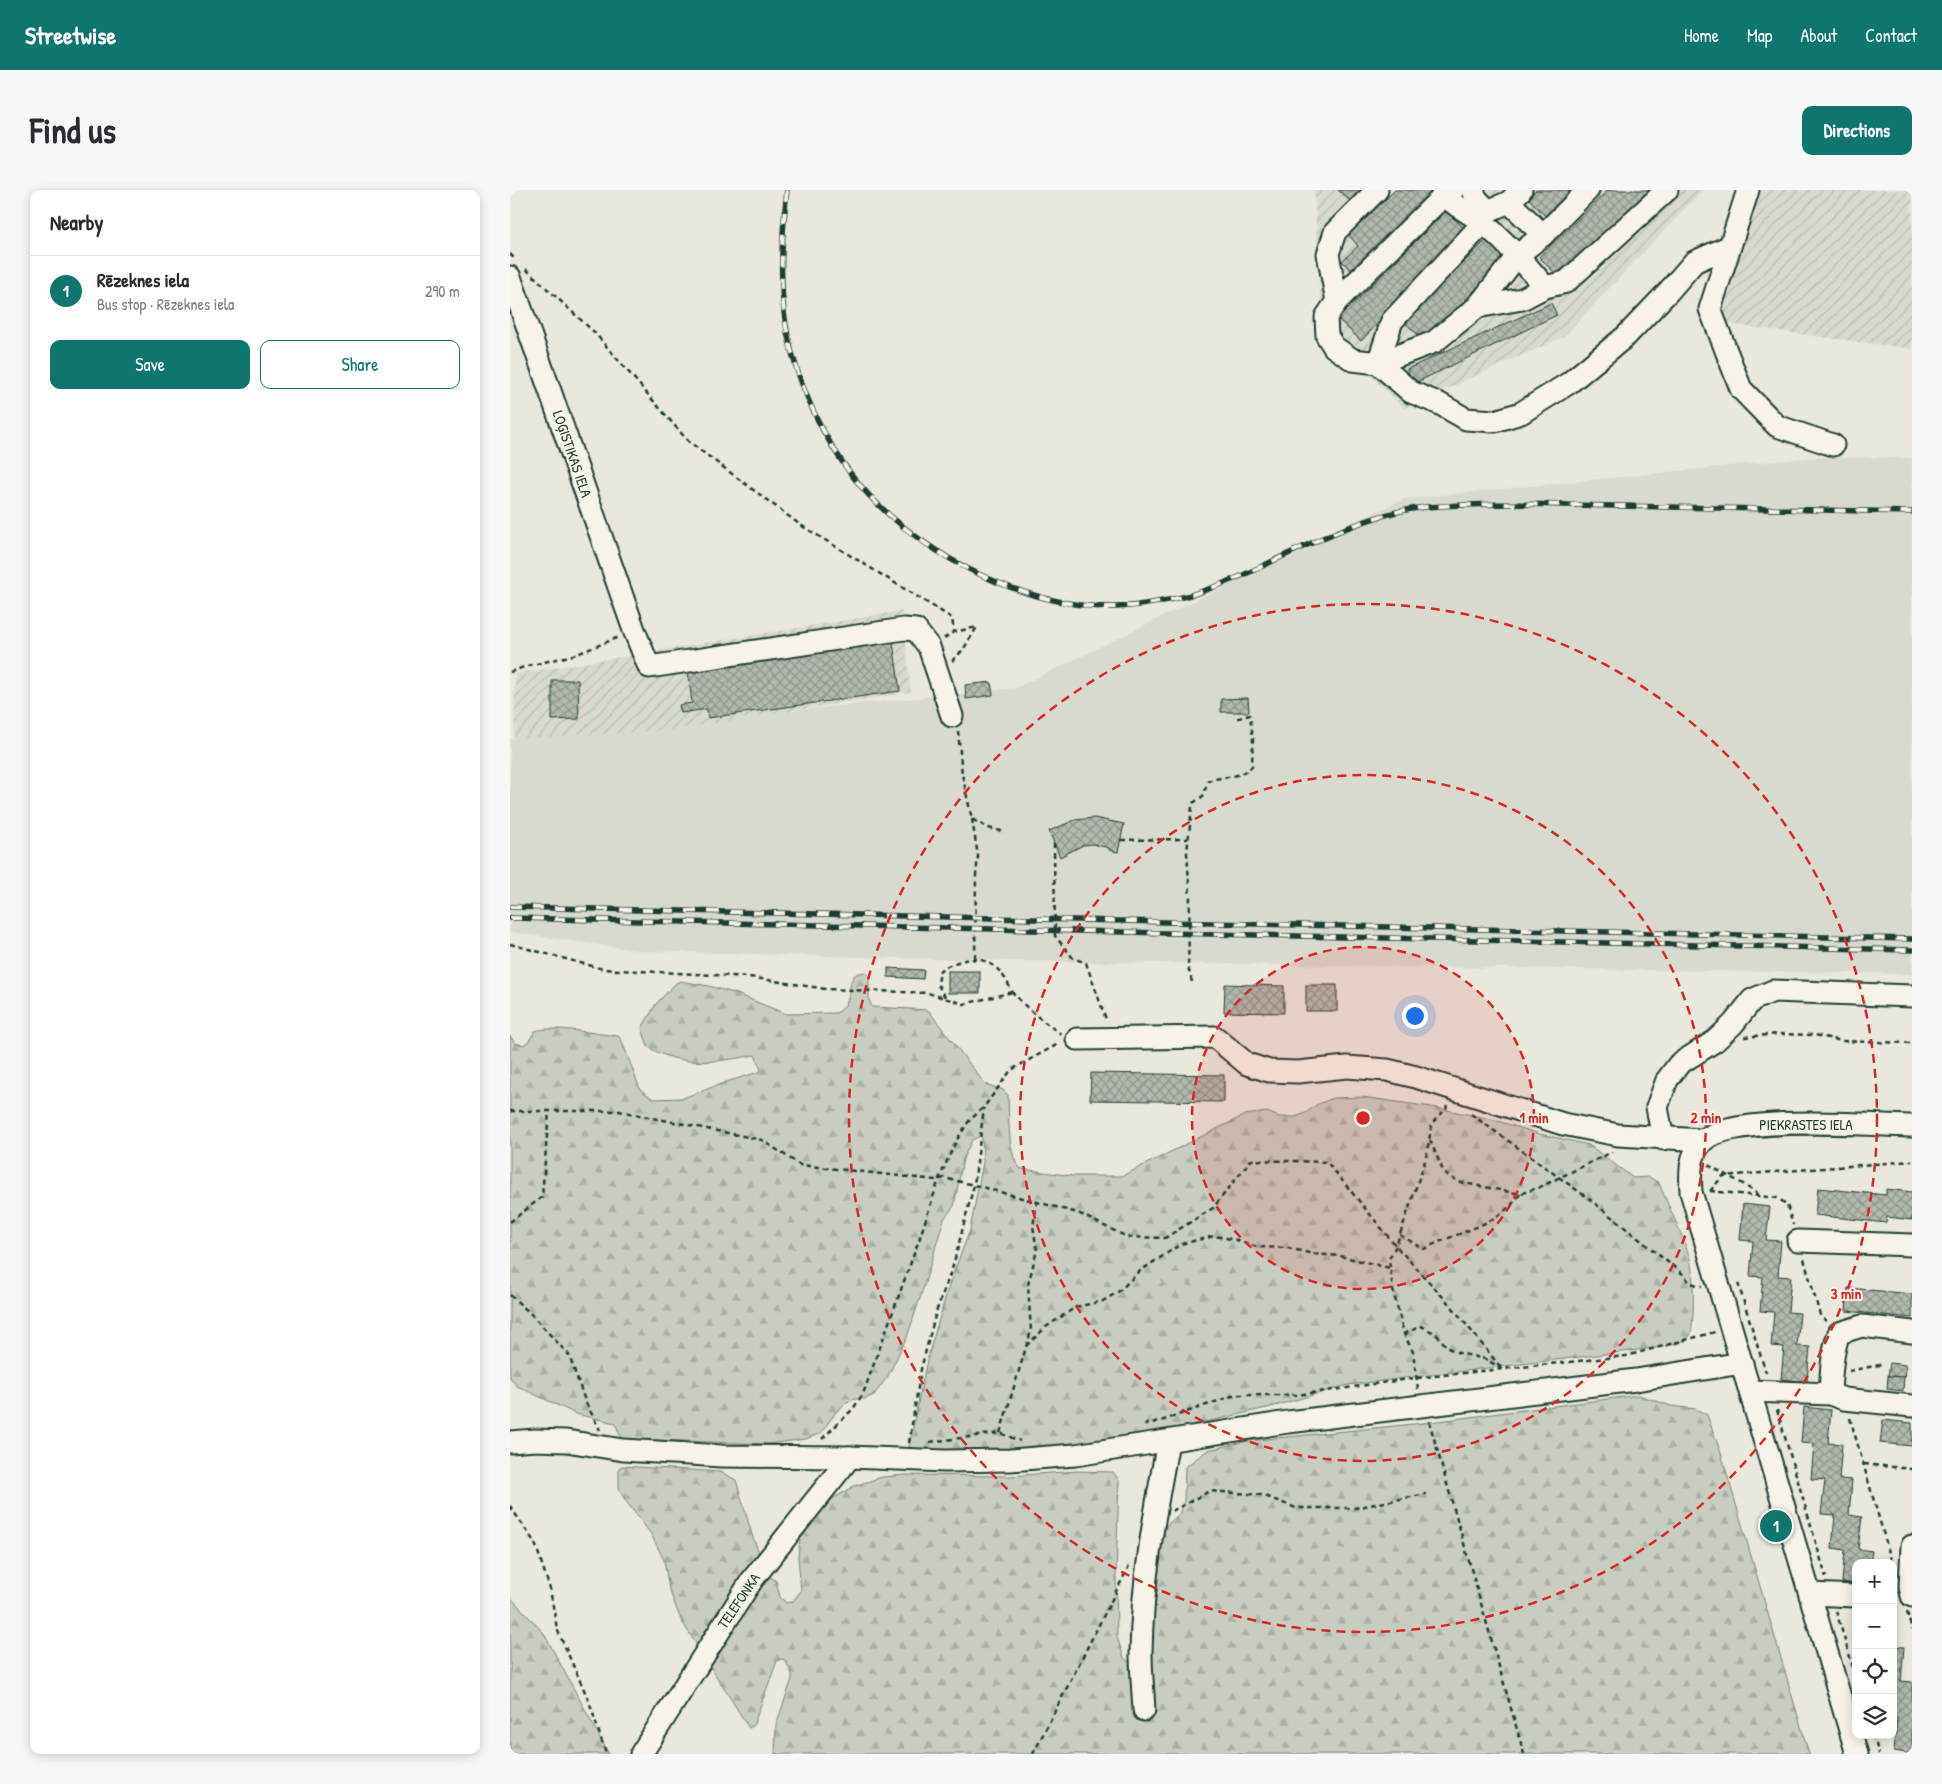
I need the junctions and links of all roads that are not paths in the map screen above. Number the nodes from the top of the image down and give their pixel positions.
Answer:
1 (1377, 190) edge
2 (1472, 190) edge
3 (1588, 190) edge
4 (1667, 190) edge
5 (1748, 190) edge
6 (1447, 192) edge
7 (1515, 196) edge
8 (1485, 217) junction
9 (1543, 235) junction
10 (1730, 246) junction
11 (1518, 255) junction
12 (517, 268) edge
13 (1545, 286) junction
14 (1337, 301) junction
15 (1476, 307) junction
16 (1378, 363) junction
17 (1833, 445) dead end
18 (952, 716) road end
19 (1912, 996) edge
20 (1077, 1039) dead end
21 (1912, 1126) edge
22 (1663, 1139) junction
23 (1698, 1148) junction
24 (1798, 1241) dead end
25 (1912, 1245) edge
26 (1912, 1332) edge
27 (1742, 1363) junction
28 (1835, 1389) junction
29 (1761, 1391) junction
30 (1912, 1406) edge
31 (510, 1442) edge
32 (1168, 1442) junction
33 (850, 1457) junction
34 (1912, 1546) edge
35 (1821, 1594) junction
36 (1852, 1596) edge
37 (1912, 1596) edge
38 (1897, 1599) edge
39 (1912, 1600) edge
40 (1144, 1710) dead end
41 (641, 1754) edge
42 (1857, 1754) edge

1 - 14 street
2 - 8 street
3 - 9 street
4 - 13 street
5 - 10 street
6 - 8 street
6 - 14 street
7 - 8 street
7 - 9 street
8 - 11 street
8 - 16 street
9 - 11 street
10 - 16 street
10 - 17 street
11 - 13 street
11 - 15 street
12 - 18 street, LOĢISTIKAS IELA
13 - 15 street
14 - 16 street
15 - 16 street
19 - 22 street
20 - 22 street
21 - 23 street, PIEKRASTES IELA
22 - 23 street
23 - 27 street
24 - 25 street
26 - 28 street
27 - 29 street
27 - 32 street
28 - 29 street
28 - 30 street
29 - 35 street
31 - 33 street
32 - 33 street
32 - 40 street
33 - 41 street, TELEFONKA
34 - 37 street
35 - 36 street
35 - 42 street
38 - 39 street

